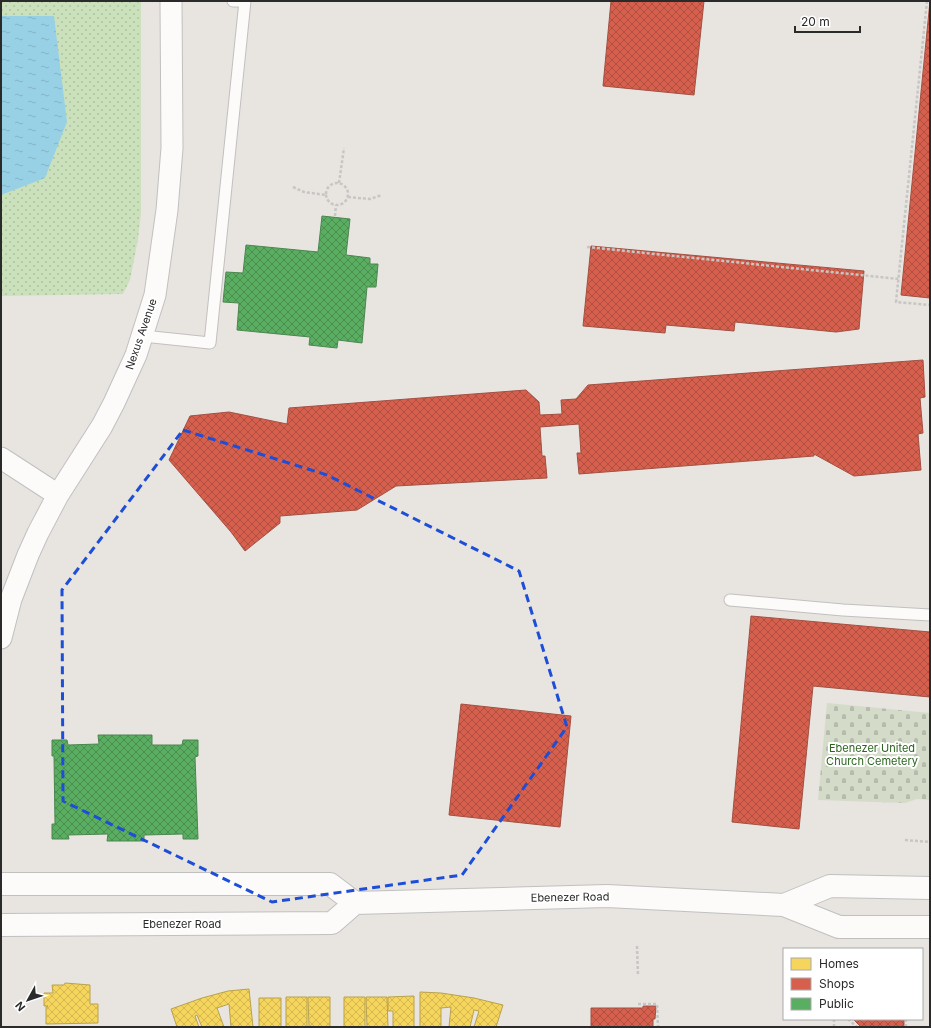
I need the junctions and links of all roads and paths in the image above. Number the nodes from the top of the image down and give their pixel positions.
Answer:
1 (171, 1) edge
2 (233, 1) edge
3 (927, 1) edge
4 (344, 148) dead end
5 (339, 183) junction
6 (293, 187) dead end
7 (326, 195) junction
8 (382, 195) dead end
9 (348, 197) junction
10 (336, 205) junction
11 (335, 216) dead end
12 (587, 247) dead end
13 (899, 279) junction
14 (930, 305) edge
15 (143, 336) junction
16 (1, 458) edge
17 (58, 495) junction
18 (730, 600) dead end
19 (930, 615) edge
20 (1, 638) edge
21 (905, 840) dead end
22 (930, 842) edge
23 (1, 884) edge
24 (930, 888) edge
25 (355, 903) junction
26 (784, 905) junction
27 (1, 926) edge
28 (930, 928) edge
29 (637, 946) dead end
30 (638, 976) dead end
31 (638, 1004) dead end
32 (849, 1020) edge
33 (658, 1027) edge
34 (857, 1027) edge

1 - 15 street, Nexus Avenue
2 - 15 lane
3 - 13 path
4 - 5 path
5 - 7 path
5 - 9 path
6 - 7 path
7 - 10 path
8 - 9 path
9 - 10 path
10 - 11 path
12 - 13 path
13 - 14 path
15 - 17 street, Nexus Avenue
16 - 17 street
17 - 20 street, Nexus Avenue
18 - 19 lane
21 - 22 path
23 - 25 main road
24 - 26 main road, Ebenezer Road
25 - 26 main road, Ebenezer Road
25 - 27 main road, Ebenezer Road
26 - 28 main road, Ebenezer Road
29 - 30 path
31 - 33 path
32 - 34 path

